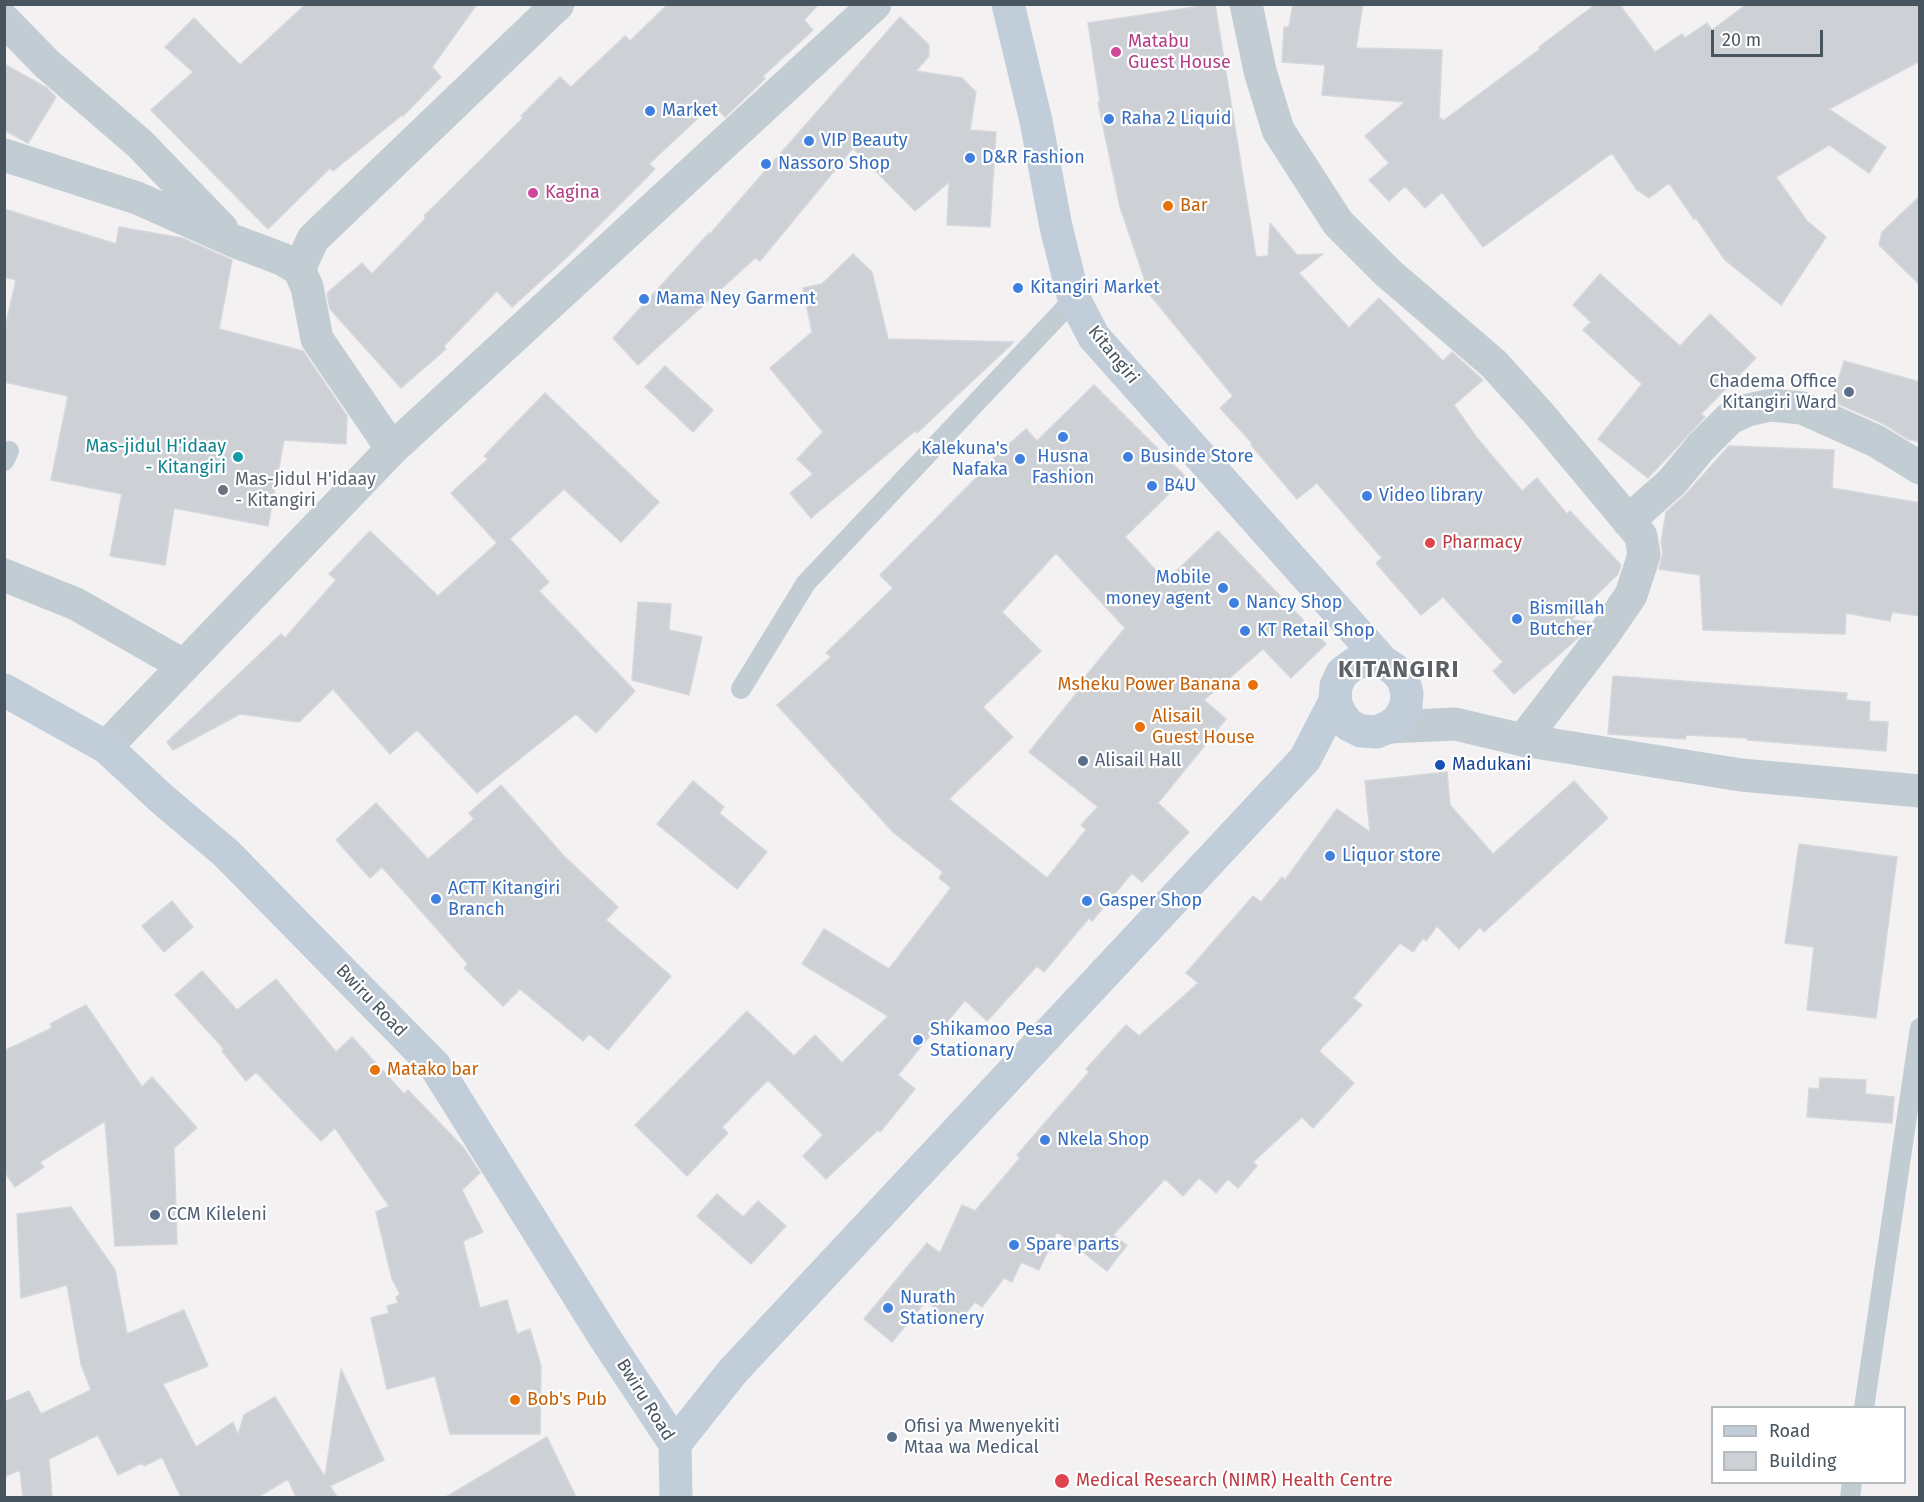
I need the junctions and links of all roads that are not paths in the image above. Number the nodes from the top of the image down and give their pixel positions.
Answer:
1 (558, 4) edge
2 (875, 4) edge
3 (1008, 4) edge
4 (1246, 4) edge
5 (4, 20) edge
6 (4, 154) edge
7 (234, 241) junction
8 (299, 269) junction
9 (1074, 299) junction
10 (392, 449) junction
11 (1920, 468) edge
12 (1628, 521) junction
13 (4, 575) edge
14 (1334, 606) junction
15 (1383, 662) junction
16 (183, 665) junction
17 (1339, 687) junction
18 (741, 689) dead end
19 (4, 690) edge
20 (1407, 693) junction
21 (1455, 724) junction
22 (1375, 729) junction
23 (1523, 740) junction
24 (105, 747) junction
25 (1305, 759) junction
26 (1920, 791) edge
27 (1920, 1028) edge
28 (1864, 1406) edge
29 (675, 1444) junction
30 (676, 1497) edge

1 - 8 street
2 - 10 street
3 - 9 main road, Kitangiri
4 - 12 street
5 - 7 street
6 - 7 street
7 - 8 street
8 - 10 street
9 - 14 main road, Kitangiri
9 - 18 lane
10 - 16 street
11 - 12 street
12 - 23 street
13 - 16 street
14 - 15 main road, Kitangiri
14 - 17 main road
15 - 17 main road
15 - 20 main road
16 - 24 street
17 - 22 main road
17 - 25 main road
19 - 24 main road, Bwiru Road
20 - 21 street
20 - 22 main road
21 - 22 street
21 - 23 street
22 - 25 main road
23 - 26 street
24 - 29 main road, Bwiru Road
25 - 29 main road
27 - 28 lane
29 - 30 main road, Bwiru Road

